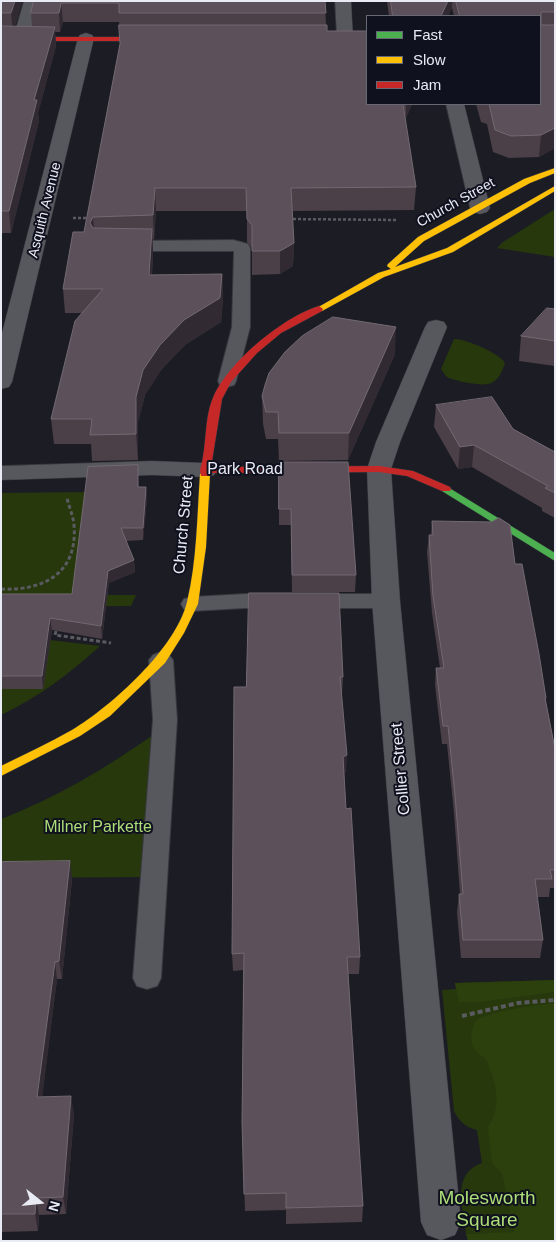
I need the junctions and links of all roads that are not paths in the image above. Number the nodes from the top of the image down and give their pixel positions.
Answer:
1 (32, 1) edge
2 (343, 1) edge
3 (86, 38) junction
4 (1, 39) edge
5 (20, 39) junction
6 (173, 39) edge
7 (347, 39) edge
8 (455, 105) edge
9 (555, 170) edge
10 (555, 188) edge
11 (480, 208) junction
12 (101, 246) edge
13 (381, 275) junction
14 (436, 327) dead end
15 (228, 381) junction
16 (1, 382) edge
17 (379, 469) junction
18 (205, 470) junction
19 (1, 473) edge
20 (555, 558) edge
21 (386, 601) junction
22 (192, 604) junction
23 (161, 660) junction
24 (1, 772) edge
25 (147, 978) dead end
26 (441, 1222) dead end

1 - 5 street
2 - 7 street
3 - 5 main road
3 - 6 main road
3 - 16 street, Asquith Avenue
4 - 5 main road
8 - 11 street
9 - 11 main road, Church Street
10 - 13 main road, Church Street
11 - 13 main road, Church Street
12 - 15 lane
13 - 15 main road, Church Street
14 - 17 street, Collier Street
15 - 18 main road, Church Street
17 - 18 main road, Park Road
17 - 20 main road, Park Road
17 - 21 street, Collier Street
18 - 19 street, Park Road
18 - 22 main road, Church Street
21 - 22 lane
21 - 26 street, Collier Street
22 - 23 main road, Church Street
23 - 24 main road, Church Street
23 - 25 lane

